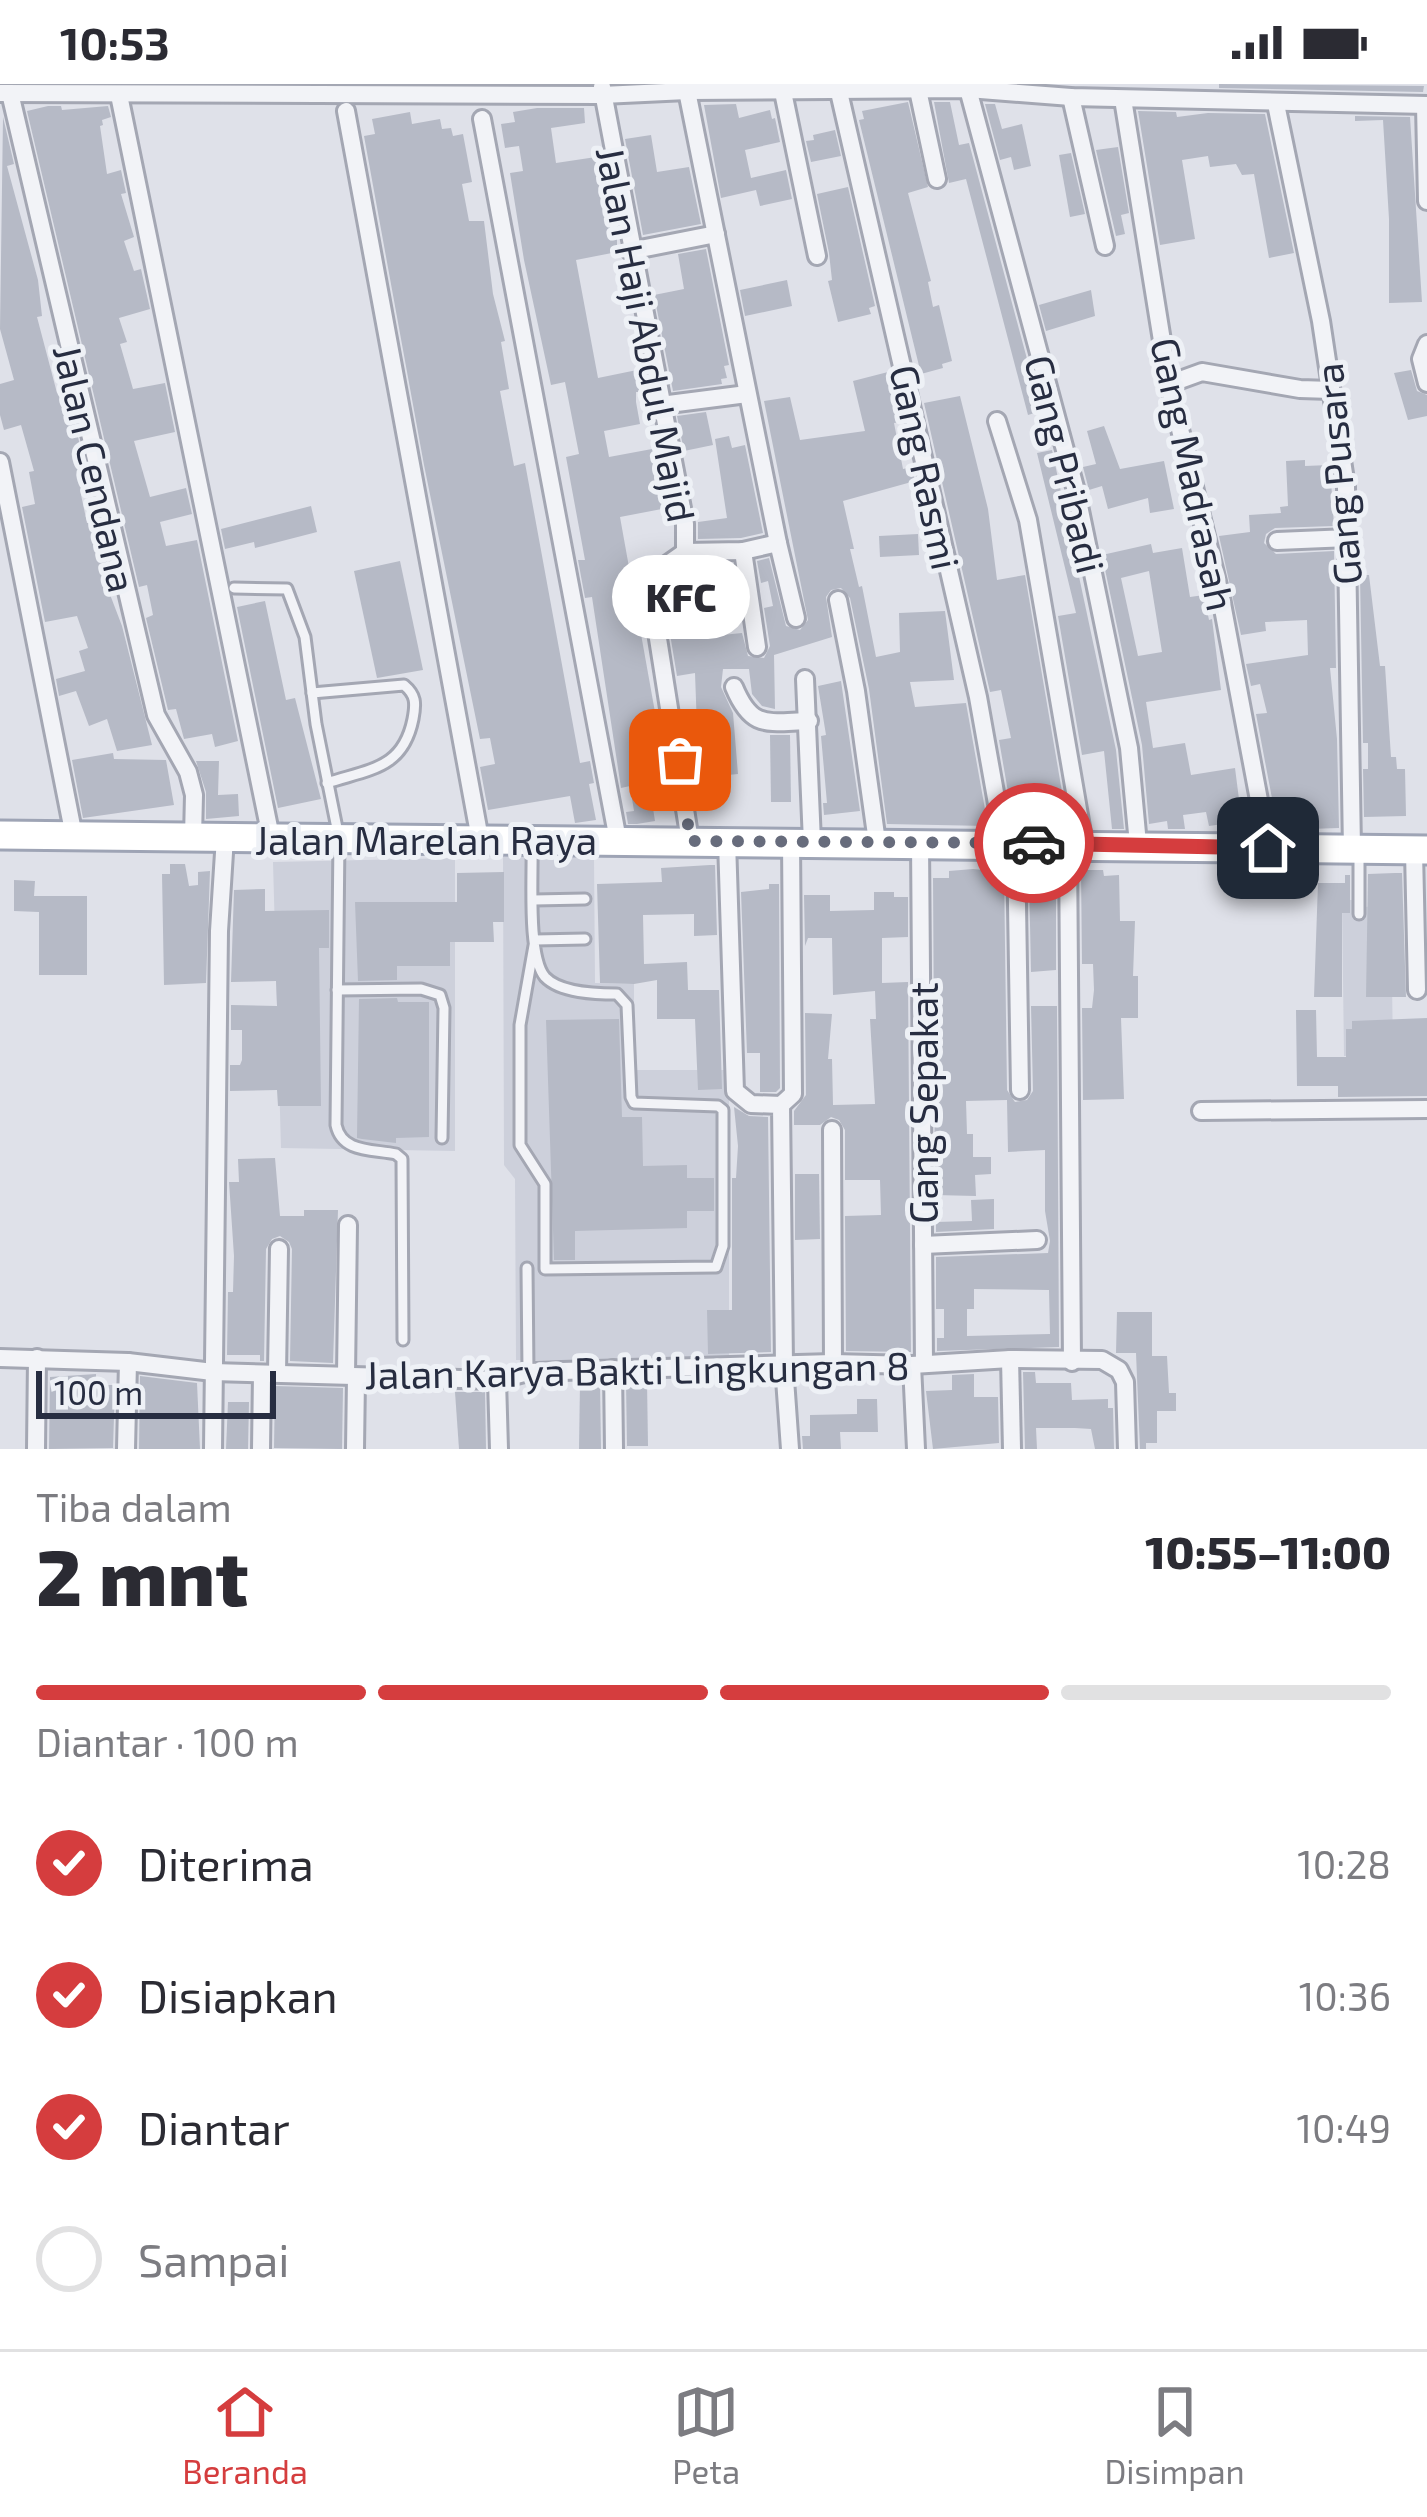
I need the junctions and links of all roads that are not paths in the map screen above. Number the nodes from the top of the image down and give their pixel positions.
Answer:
1 (1359, 84) edge
2 (999, 87) edge
3 (235, 88) edge
4 (694, 88) edge
5 (93, 89) edge
6 (394, 89) edge
7 (515, 89) edge
8 (968, 89) junction
9 (602, 90) edge
10 (918, 90) junction
11 (1097, 91) edge
12 (5, 92) edge
13 (784, 92) junction
14 (839, 92) junction
15 (119, 95) junction
16 (1071, 97) junction
17 (1123, 99) junction
18 (1276, 104) junction
19 (1358, 105) junction
20 (1426, 105) edge
21 (346, 110) dead end
22 (482, 119) dead end
23 (937, 179) dead end
24 (1427, 201) edge
25 (716, 234) junction
26 (1105, 246) dead end
27 (630, 251) junction
28 (817, 256) dead end
29 (1427, 344) edge
30 (1427, 383) edge
31 (1169, 384) junction
32 (1331, 391) junction
33 (747, 394) junction
34 (662, 405) junction
35 (997, 421) dead end
36 (0, 462) edge
37 (1349, 538) junction
38 (1277, 541) dead end
39 (778, 543) junction
40 (686, 551) junction
41 (743, 551) junction
42 (234, 588) dead end
43 (838, 600) dead end
44 (796, 619) dead end
45 (757, 647) dead end
46 (805, 679) dead end
47 (734, 686) dead end
48 (312, 692) junction
49 (809, 721) junction
50 (327, 783) junction
51 (0, 836) edge
52 (74, 836) junction
53 (193, 837) junction
54 (225, 837) junction
55 (271, 837) junction
56 (339, 838) junction
57 (480, 839) junction
58 (535, 840) junction
59 (618, 840) junction
60 (690, 841) junction
61 (728, 841) junction
62 (801, 842) junction
63 (877, 842) junction
64 (920, 842) junction
65 (1010, 843) junction
66 (1076, 844) junction
67 (1138, 844) junction
68 (1268, 848) junction
69 (1356, 849) junction
70 (1421, 850) edge
71 (585, 899) dead end
72 (534, 900) junction
73 (1359, 914) dead end
74 (585, 939) dead end
75 (535, 940) junction
76 (338, 990) junction
77 (1417, 990) dead end
78 (1020, 1090) dead end
79 (781, 1105) junction
80 (1427, 1109) edge
81 (1201, 1111) dead end
82 (832, 1130) dead end
83 (442, 1138) dead end
84 (348, 1226) dead end
85 (1036, 1240) dead end
86 (923, 1245) junction
87 (279, 1249) dead end
88 (526, 1268) dead end
89 (403, 1340) dead end
90 (0, 1358) edge
91 (37, 1358) junction
92 (1010, 1359) junction
93 (128, 1362) junction
94 (1072, 1362) junction
95 (833, 1363) junction
96 (918, 1364) junction
97 (784, 1365) junction
98 (614, 1370) junction
99 (213, 1372) junction
100 (528, 1372) junction
101 (269, 1373) junction
102 (351, 1376) junction
103 (497, 1379) junction
104 (36, 1449) edge
105 (126, 1449) edge
106 (213, 1449) edge
107 (261, 1449) edge
108 (355, 1449) edge
109 (499, 1449) edge
110 (614, 1449) edge
111 (790, 1449) edge
112 (916, 1449) edge
113 (1012, 1449) edge
114 (1127, 1449) edge

1 - 19 street
2 - 8 street
2 - 16 street
3 - 6 street
3 - 15 street
4 - 9 street
4 - 13 street
4 - 25 street
5 - 12 street
5 - 15 street
6 - 7 street
7 - 9 street
8 - 10 street
8 - 67 street, Gang Pribadi
9 - 27 street, Jalan Haji Abdul Majid
10 - 14 street
10 - 23 street
11 - 16 street
11 - 17 street
12 - 53 street, Jalan Cendana
13 - 14 street
13 - 28 street
14 - 65 street, Gang Rasmi
15 - 55 street
16 - 26 street
17 - 18 street
17 - 31 street, Gang Madrasah
18 - 19 street
18 - 32 street, Gang Pusara
19 - 20 street
20 - 24 street
21 - 57 street
22 - 59 street
25 - 27 street
25 - 33 street
27 - 34 street, Jalan Haji Abdul Majid
29 - 30 street
31 - 32 street
31 - 68 street, Gang Madrasah
32 - 37 street, Gang Pusara
33 - 34 street
33 - 39 street
34 - 40 street, Jalan Haji Abdul Majid
35 - 66 street
36 - 52 street
37 - 38 street
37 - 69 street, Gang Pusara
39 - 41 street
39 - 44 street
40 - 41 street
40 - 60 street, Jalan Haji Abdul Majid
41 - 45 street
42 - 48 lane
43 - 63 street
46 - 49 street
47 - 49 street
48 - 50 lane
48 - 50 lane
49 - 62 street
50 - 56 lane
51 - 52 main road, Jalan Marelan Raya
52 - 53 main road, Jalan Marelan Raya
53 - 54 main road, Jalan Marelan Raya
54 - 55 main road, Jalan Marelan Raya
54 - 99 street
55 - 56 main road, Jalan Marelan Raya
56 - 57 main road, Jalan Marelan Raya
56 - 76 lane
57 - 58 main road, Jalan Marelan Raya
58 - 59 main road, Jalan Marelan Raya
58 - 72 lane
59 - 60 main road, Jalan Marelan Raya
60 - 61 main road, Jalan Marelan Raya
61 - 62 main road, Jalan Marelan Raya
61 - 79 street
62 - 63 main road, Jalan Marelan Raya
62 - 79 street
63 - 64 main road, Jalan Marelan Raya
64 - 65 main road, Jalan Marelan Raya
64 - 86 street, Gang Sepakat
65 - 66 main road, Jalan Marelan Raya
65 - 78 street, Gang Rasmi
66 - 67 main road, Jalan Marelan Raya
66 - 94 street
67 - 68 main road, Jalan Marelan Raya
68 - 69 main road, Jalan Marelan Raya
69 - 70 main road, Jalan Marelan Raya
69 - 73 lane
70 - 77 street
71 - 72 lane
72 - 75 lane
74 - 75 lane
75 - 75 lane
76 - 83 lane
76 - 89 lane
79 - 97 street
80 - 81 street
82 - 95 street
84 - 102 street
85 - 86 street
86 - 96 street, Gang Sepakat
87 - 101 street
88 - 100 lane
90 - 91 street, Jalan Karya Bakti Lingkungan 8
91 - 93 street, Jalan Karya Bakti Lingkungan 8
91 - 104 street
92 - 94 street, Jalan Karya Bakti Lingkungan 8
92 - 96 street, Jalan Karya Bakti Lingkungan 8
92 - 113 street
93 - 99 street, Jalan Karya Bakti Lingkungan 8
93 - 105 street
94 - 114 street, Jalan Karya Bakti Lingkungan 8
95 - 96 street, Jalan Karya Bakti Lingkungan 8
95 - 97 street, Jalan Karya Bakti Lingkungan 8
96 - 112 street, Gang Sepakat
97 - 98 street, Jalan Karya Bakti Lingkungan 8
97 - 111 street
98 - 100 street, Jalan Karya Bakti Lingkungan 8
98 - 110 street
99 - 101 street, Jalan Karya Bakti Lingkungan 8
99 - 106 street
100 - 103 street, Jalan Karya Bakti Lingkungan 8
101 - 102 street, Jalan Karya Bakti Lingkungan 8
101 - 107 street
102 - 103 street, Jalan Karya Bakti Lingkungan 8
102 - 108 street
103 - 109 street

